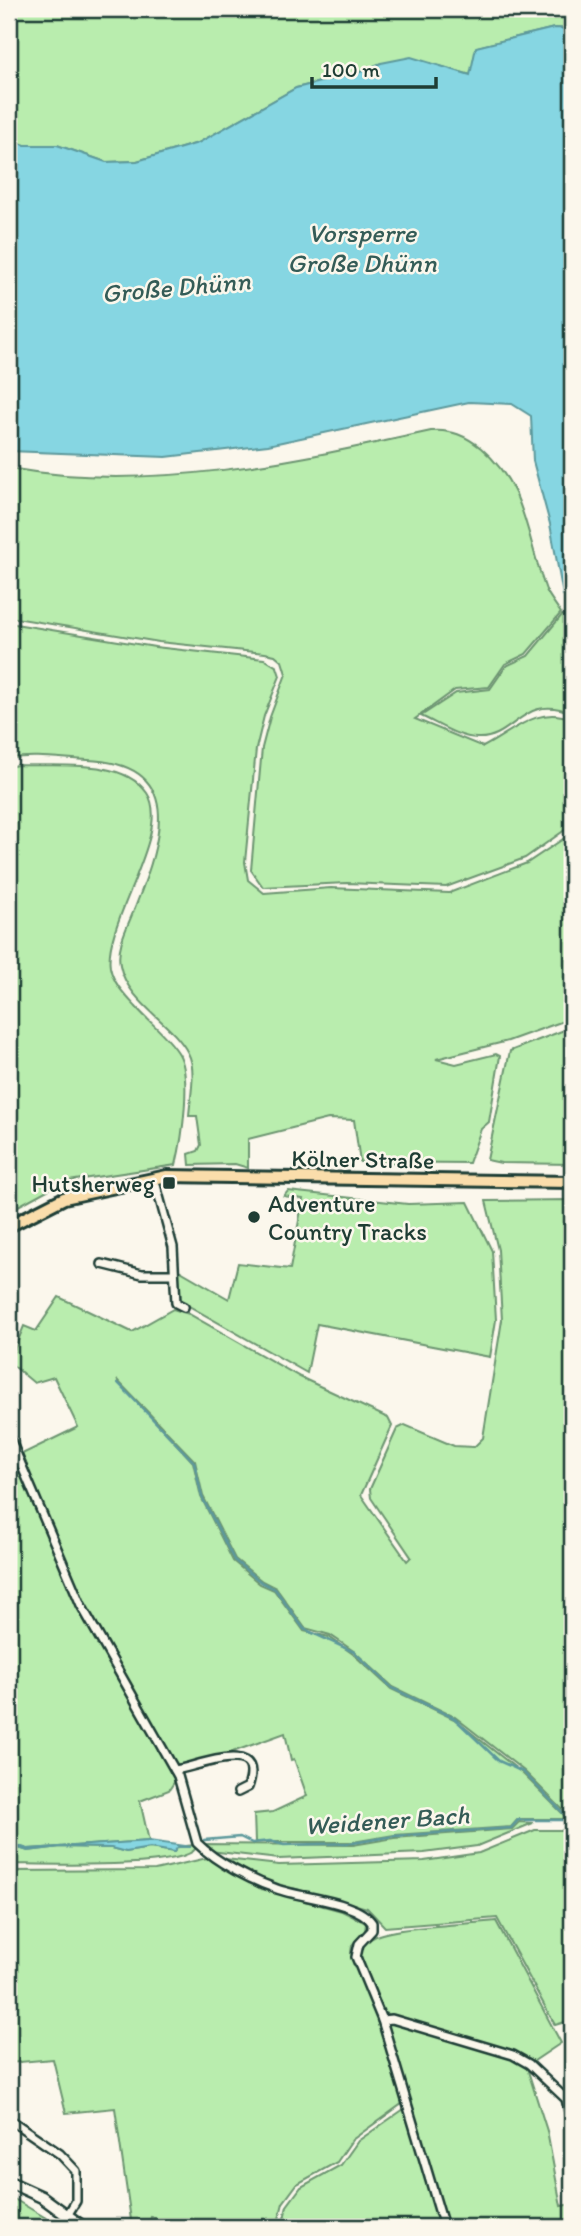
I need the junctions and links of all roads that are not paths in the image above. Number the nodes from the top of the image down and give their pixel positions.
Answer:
1 (154, 1178) junction
2 (572, 1182) edge
3 (9, 1226) edge
4 (102, 1264) dead end
5 (173, 1274) junction
6 (184, 1307) dead end
7 (9, 1436) edge
8 (175, 1770) junction
9 (238, 1792) dead end
10 (382, 2020) junction
11 (9, 2119) edge
12 (572, 2124) edge
13 (9, 2182) edge
14 (68, 2214) junction
15 (83, 2227) edge
16 (444, 2227) edge

1 - 2 main road, Kölner Straße
1 - 3 main road, Kölner Straße
1 - 5 street
4 - 5 street
5 - 6 street
7 - 8 street
8 - 9 street
8 - 10 street
10 - 12 street
10 - 16 street
11 - 14 street
13 - 14 main road
14 - 15 main road

